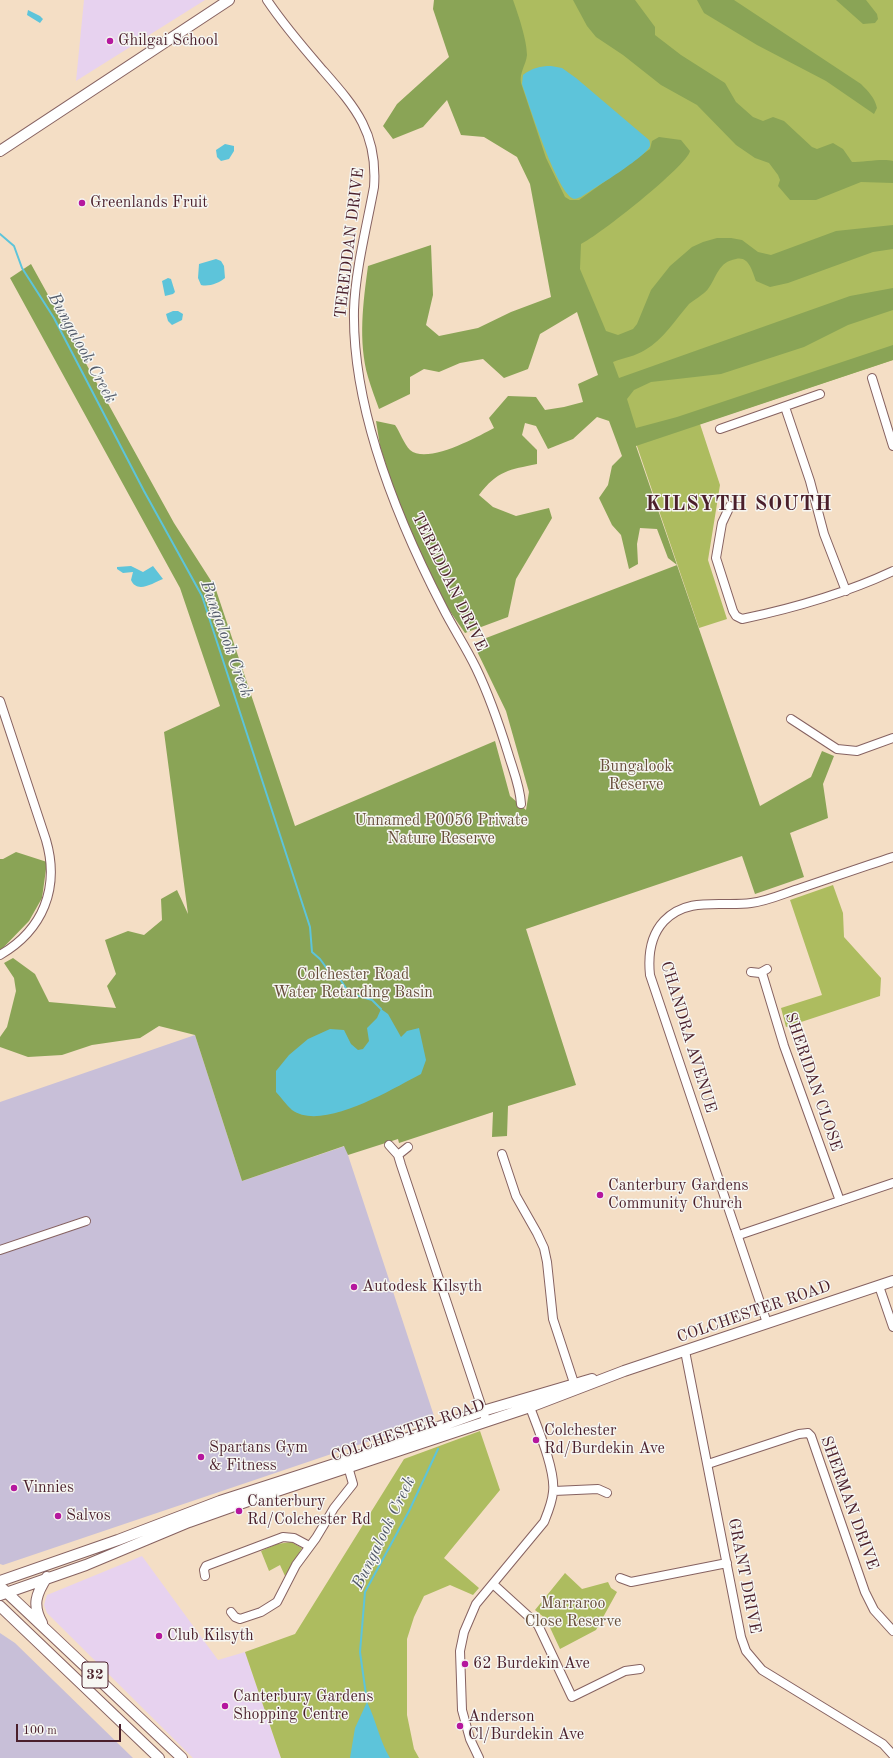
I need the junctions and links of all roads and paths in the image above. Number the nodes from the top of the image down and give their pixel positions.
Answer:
1 (229, 0) edge
2 (267, 0) edge
3 (0, 151) edge
4 (872, 378) dead end
5 (820, 394) dead end
6 (785, 407) junction
7 (720, 429) dead end
8 (893, 446) edge
9 (730, 506) dead end
10 (893, 571) edge
11 (846, 591) junction
12 (0, 701) edge
13 (791, 720) dead end
14 (893, 738) edge
15 (521, 804) dead end
16 (893, 857) edge
17 (0, 955) edge
18 (751, 972) dead end
19 (389, 1145) dead end
20 (408, 1147) dead end
21 (502, 1154) dead end
22 (398, 1155) junction
23 (893, 1182) edge
24 (840, 1201) junction
25 (86, 1221) dead end
26 (739, 1236) junction
27 (0, 1250) edge
28 (893, 1281) edge
29 (879, 1286) junction
30 (767, 1323) junction
31 (893, 1327) edge
32 (685, 1351) junction
33 (575, 1387) junction
34 (529, 1402) junction
35 (485, 1415) junction
36 (348, 1464) junction
37 (708, 1464) junction
38 (554, 1491) junction
39 (608, 1493) dead end
40 (309, 1546) junction
41 (727, 1564) junction
42 (205, 1572) dead end
43 (47, 1578) junction
44 (620, 1578) dead end
45 (0, 1581) edge
46 (493, 1584) junction
47 (2, 1591) edge
48 (0, 1606) edge
49 (231, 1612) dead end
50 (0, 1616) edge
51 (44, 1629) junction
52 (24, 1630) junction
53 (893, 1630) edge
54 (640, 1669) dead end
55 (110, 1689) junction
56 (119, 1697) junction
57 (98, 1701) junction
58 (107, 1709) junction
59 (893, 1755) edge
60 (159, 1758) edge
61 (182, 1758) edge
62 (479, 1758) edge

1 - 3 main road
2 - 15 street, TEREDDAN DRIVE
4 - 8 street
5 - 6 street
6 - 7 street
6 - 11 street
9 - 11 street
10 - 11 street
12 - 17 street
13 - 14 street
16 - 26 street, CHANDRA AVENUE
18 - 24 street, SHERIDAN CLOSE
19 - 22 street
20 - 22 street
21 - 33 street
22 - 35 street
23 - 24 street
24 - 26 street
25 - 27 street
26 - 30 street, CHANDRA AVENUE
28 - 29 main road, COLCHESTER ROAD
29 - 30 main road, COLCHESTER ROAD
29 - 31 street
30 - 32 main road, COLCHESTER ROAD
32 - 33 main road, COLCHESTER ROAD
32 - 37 street, GRANT DRIVE
33 - 34 main road, COLCHESTER ROAD
34 - 35 main road, COLCHESTER ROAD
34 - 38 street
35 - 36 main road, COLCHESTER ROAD
36 - 40 street
36 - 43 main road, COLCHESTER ROAD
36 - 45 main road, COLCHESTER ROAD
37 - 41 street, GRANT DRIVE
37 - 53 street, SHERMAN DRIVE
38 - 39 street
38 - 46 street
40 - 42 street
40 - 49 street
41 - 44 street
41 - 59 street, GRANT DRIVE
43 - 47 main road, COLCHESTER ROAD
43 - 51 main road
46 - 54 street
46 - 62 street
47 - 51 main road, 32
48 - 52 main road, 32
50 - 52 main road
51 - 55 main road, 32
52 - 57 main road, 32
55 - 56 main road, 32
55 - 57 main road
56 - 58 main road
56 - 61 main road, 32
57 - 58 main road, 32
58 - 60 main road, 32

